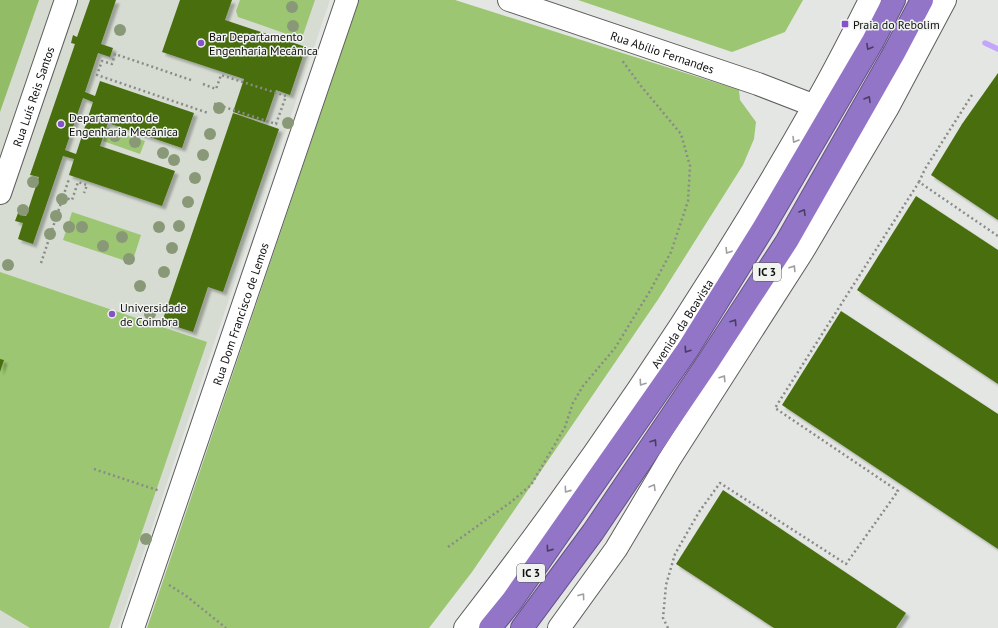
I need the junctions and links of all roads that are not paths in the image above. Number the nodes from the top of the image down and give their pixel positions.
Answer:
1 (66, 0) edge
2 (347, 0) edge
3 (509, 0) edge
4 (870, 0) edge
5 (894, 0) edge
6 (922, 0) edge
7 (945, 0) edge
8 (814, 106) junction
9 (0, 193) edge
10 (133, 628) edge
11 (465, 628) edge
12 (490, 628) edge
13 (522, 628) edge
14 (559, 628) edge

1 - 9 street, Rua Luís Reis Santos
2 - 10 street, Rua Dom Francisco de Lemos
3 - 8 street, Rua Abílio Fernandes
4 - 8 street, Avenida da Boavista
5 -> 12 highway, Avenida da Boavista / IC 3
13 -> 6 highway, IC 3
14 -> 7 street
8 -> 11 street, Avenida da Boavista

